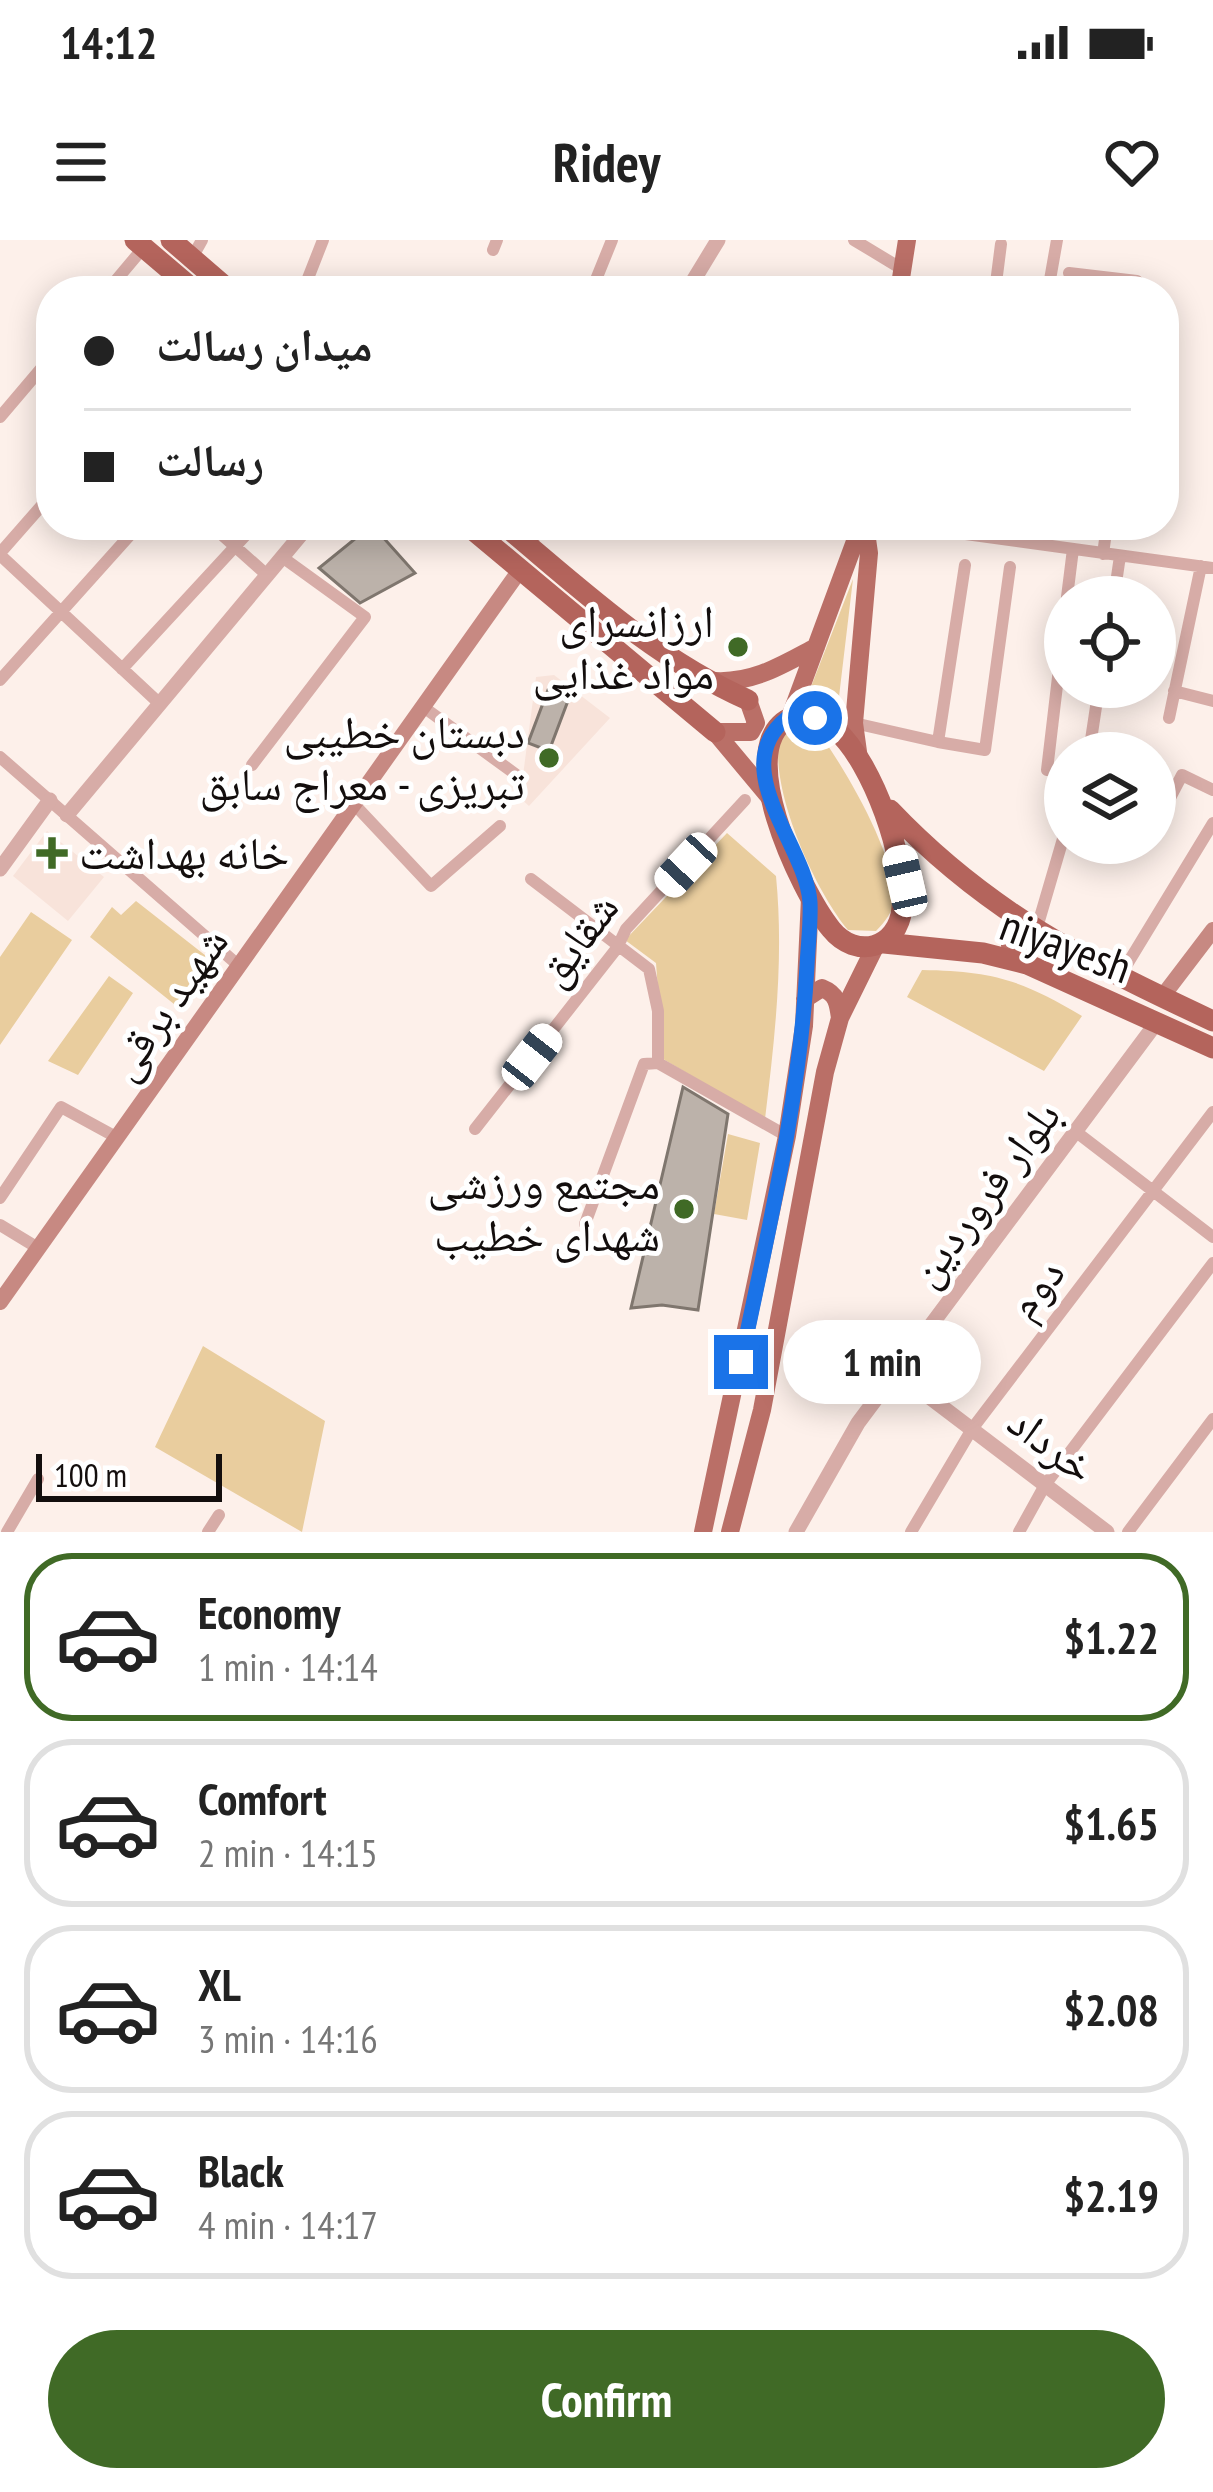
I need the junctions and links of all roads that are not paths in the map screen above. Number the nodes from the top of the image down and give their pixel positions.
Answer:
1 (171, 240) edge
2 (323, 240) edge
3 (612, 240) edge
4 (718, 240) edge
5 (854, 240) edge
6 (907, 240) edge
7 (1057, 240) edge
8 (140, 244) edge
9 (1001, 244) dead end
10 (197, 249) edge
11 (902, 269) junction
12 (1069, 273) dead end
13 (118, 276) edge
14 (177, 276) edge
15 (218, 276) edge
16 (309, 276) edge
17 (597, 276) edge
18 (696, 276) edge
19 (901, 276) edge
20 (996, 276) edge
21 (1051, 276) edge
22 (1084, 276) edge
23 (36, 384) edge
24 (0, 418) edge
25 (36, 512) edge
26 (126, 540) edge
27 (228, 540) edge
28 (241, 540) edge
29 (296, 540) edge
30 (485, 540) edge
31 (539, 540) edge
32 (857, 540) edge
33 (866, 540) edge
34 (1000, 540) edge
35 (1105, 540) edge
36 (1013, 542) joint
37 (235, 547) junction
38 (1073, 550) junction
39 (0, 554) edge
40 (1103, 554) junction
41 (1120, 556) junction
42 (282, 557) junction
43 (965, 565) dead end
44 (1010, 567) dead end
45 (1207, 567) edge
46 (520, 570) junction
47 (267, 575) junction
48 (1070, 576) edge
49 (1117, 576) edge
50 (61, 612) junction
51 (816, 646) junction
52 (122, 669) junction
53 (694, 676) junction
54 (0, 680) edge
55 (1176, 684) edge
56 (1176, 692) edge
57 (748, 700) junction
58 (1213, 701) edge
59 (160, 704) junction
60 (422, 706) junction
61 (1170, 708) edge
62 (1168, 718) dead end
63 (786, 719) junction
64 (854, 723) junction
65 (715, 732) junction
66 (938, 742) junction
67 (0, 757) edge
68 (859, 764) junction
69 (253, 765) dead end
70 (518, 776) dead end
71 (1176, 786) edge
72 (1213, 790) edge
73 (872, 791) junction
74 (771, 799) junction
75 (50, 800) junction
76 (745, 800) dead end
77 (353, 803) junction
78 (67, 815) junction
79 (1213, 823) edge
80 (500, 826) dead end
81 (1055, 864) edge
82 (0, 869) edge
83 (531, 879) dead end
84 (810, 898) junction
85 (1213, 930) edge
86 (1035, 932) junction
87 (879, 946) junction
88 (617, 947) junction
89 (1027, 964) junction
90 (238, 965) junction
91 (1120, 976) junction
92 (1162, 997) junction
93 (806, 999) junction
94 (840, 1018) junction
95 (1213, 1021) edge
96 (1157, 1022) junction
97 (1213, 1048) edge
98 (658, 1063) junction
99 (1213, 1112) edge
100 (476, 1129) dead end
101 (1075, 1131) junction
102 (788, 1136) junction
103 (116, 1137) junction
104 (1154, 1192) junction
105 (0, 1198) edge
106 (585, 1224) dead end
107 (0, 1225) edge
108 (1213, 1237) edge
109 (38, 1248) junction
110 (1213, 1263) edge
111 (0, 1302) edge
112 (896, 1371) junction
113 (1213, 1419) edge
114 (972, 1429) junction
115 (38, 1479) dead end
116 (1046, 1485) junction
117 (219, 1515) dead end
118 (7, 1532) edge
119 (208, 1532) edge
120 (703, 1532) edge
121 (730, 1532) edge
122 (796, 1532) edge
123 (910, 1532) edge
124 (1019, 1532) edge
125 (1107, 1532) edge
126 (1128, 1532) edge

1 - 10 highway
2 - 16 street
3 - 17 street
4 - 18 street
5 - 11 street
6 - 11 main road
7 - 21 street
8 - 13 street
8 - 14 highway
9 - 20 street
10 - 15 highway
11 - 19 main road
12 - 22 street
23 - 24 street
25 - 39 street
26 - 50 street
27 - 37 street
28 - 37 street
29 - 42 street
30 - 46 highway
31 - 53 highway
32 - 51 main road
33 - 64 main road
34 - 36 street
35 - 40 street
36 - 38 street
37 - 47 street
37 - 52 street
38 - 40 street
38 - 48 street
39 - 50 street
40 - 41 street
41 - 45 street
41 - 49 street
42 - 47 street
42 - 69 street
43 - 66 street
44 - 66 street
45 - 55 street
46 - 60 main road, شهید برقی
46 - 65 highway
47 - 59 street
50 - 52 street
50 - 54 street
51 - 53 main road
51 - 63 main road
52 - 59 street
53 - 57 highway
56 - 58 street
57 - 63 main road
57 - 65 main road
59 - 78 street
60 - 70 street
60 - 77 main road, شهید برقی
61 - 62 street
63 - 68 highway
63 - 74 highway
64 - 66 street
64 - 68 main road
65 - 74 main road
67 - 75 street
68 - 73 highway
71 - 72 street
73 - 86 highway, niyayesh
73 - 87 highway
74 - 84 highway
75 - 78 street
75 - 82 street
76 - 88 street, شقایق
77 - 80 street
77 - 90 main road, شهید برقی
78 - 90 street
79 - 91 street
81 - 86 street
83 - 88 street
84 - 87 highway
84 - 93 main road
85 - 92 main road
86 - 89 main road
86 - 91 highway, niyayesh
87 - 89 highway, niyayesh
87 - 94 main road
88 - 98 street
88 - 100 street, شقایق
89 - 96 highway, niyayesh
90 - 103 main road, شهید برقی
91 - 92 highway, niyayesh
92 - 95 highway, niyayesh
93 - 94 main road
93 - 102 main road
94 - 121 main road
96 - 97 highway, niyayesh
96 - 101 street, بلوار فروردین
98 - 102 street
98 - 106 street
99 - 104 street, دوم
101 - 104 street
101 - 112 street, بلوار فروردین
102 - 120 main road
103 - 105 street
103 - 109 main road, شهید برقی
104 - 108 street
104 - 114 street, دوم
107 - 109 street
109 - 111 main road, شهید برقی
110 - 116 street
112 - 114 street, خرداد
112 - 122 street, بلوار فروردین
113 - 126 street
114 - 116 street, خرداد
114 - 123 street, دوم
115 - 118 street
116 - 124 street
116 - 125 street, خرداد
117 - 119 street

